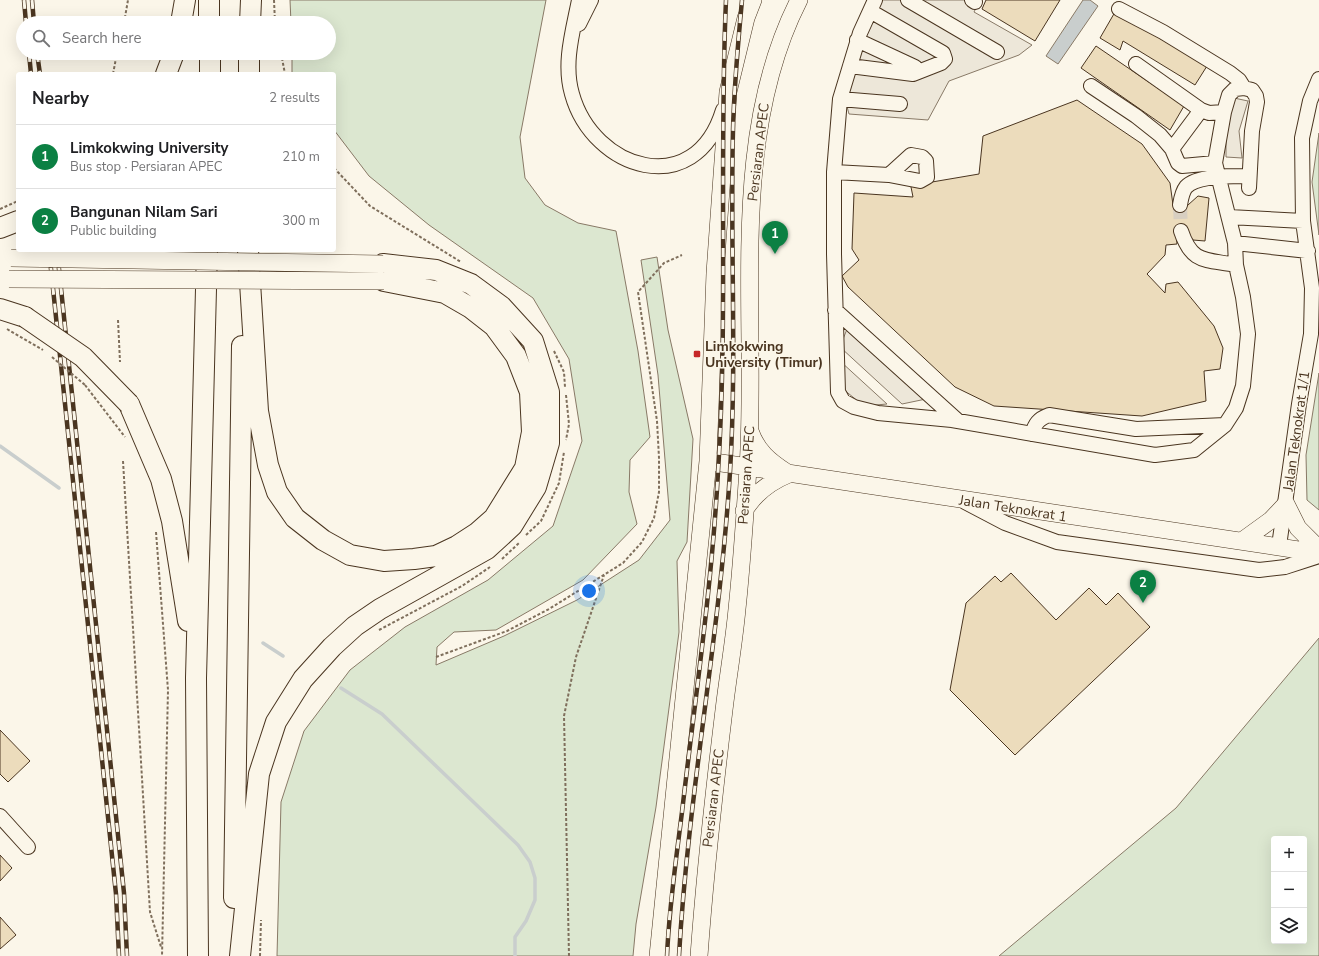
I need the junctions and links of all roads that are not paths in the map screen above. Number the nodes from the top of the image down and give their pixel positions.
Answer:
1 (186, 0) edge
2 (209, 0) edge
3 (251, 0) edge
4 (579, 0) edge
5 (591, 0) edge
6 (753, 0) edge
7 (799, 0) edge
8 (908, 0) edge
9 (873, 5) edge
10 (1119, 9) dead end
11 (183, 16) edge
12 (209, 16) edge
13 (250, 16) edge
14 (571, 38) junction
15 (857, 40) junction
16 (997, 52) dead end
17 (171, 60) edge
18 (210, 60) edge
19 (249, 60) edge
20 (1136, 64) dead end
21 (850, 66) junction
22 (167, 72) edge
23 (210, 72) edge
24 (249, 72) edge
25 (917, 72) junction
26 (1319, 79) edge
27 (1091, 86) dead end
28 (1244, 88) junction
29 (728, 92) junction
30 (840, 99) junction
31 (900, 104) dead end
32 (1201, 110) junction
33 (1224, 112) junction
34 (1172, 149) junction
35 (1216, 170) junction
36 (834, 172) junction
37 (889, 175) dead end
38 (1180, 205) tunnel mouth
39 (1229, 217) junction
40 (1303, 221) junction
41 (16, 222) edge
42 (0, 228) edge
43 (1181, 231) tunnel mouth
44 (1234, 243) junction
45 (1308, 250) junction
46 (207, 252) edge
47 (244, 252) edge
48 (248, 252) edge
49 (5, 258) edge
50 (1236, 265) junction
51 (383, 273) junction
52 (5, 278) edge
53 (0, 308) edge
54 (836, 310) junction
55 (958, 421) junction
56 (1226, 425) junction
57 (749, 430) junction
58 (1032, 434) junction
59 (708, 461) junction
60 (748, 468) junction
61 (789, 474) junction
62 (961, 500) junction
63 (1286, 504) junction
64 (744, 512) junction
65 (1242, 541) junction
66 (1280, 546) junction
67 (1319, 549) edge
68 (1319, 553) edge
69 (1319, 556) edge
70 (196, 678) junction
71 (0, 816) edge
72 (28, 847) dead end
73 (198, 956) edge
74 (234, 956) edge
75 (240, 956) edge
76 (658, 956) edge
77 (699, 956) edge

1 - 11 highway
2 - 12 highway
3 - 13 highway
4 - 14 street
5 - 14 street
6 - 29 main road
7 - 57 main road, Persiaran APEC
8 - 16 street
9 - 15 street
9 - 25 street
10 - 28 street
14 - 29 street
15 - 21 street
15 - 25 street
17 - 22 highway
18 - 23 highway
19 - 24 highway
20 - 32 street
21 - 25 street
21 - 30 street
26 - 40 street, Jalan Teknokrat 1/1
27 - 34 street
28 - 33 street
28 - 35 street
29 - 59 main road
30 - 31 street
30 - 36 street
32 - 33 street
32 - 34 street
33 - 35 street
34 - 35 street
35 - 38 street
35 - 39 street
36 - 37 street
36 - 54 street
39 - 40 street
39 - 44 street
40 - 45 street, Jalan Teknokrat 1/1
41 - 42 highway
43 - 50 street
44 - 45 street
44 - 50 street
45 - 63 street, Jalan Teknokrat 1/1
46 - 70 highway
47 - 74 highway
48 - 51 highway
49 - 51 main road, bridge
50 - 56 street
51 - 52 main road, bridge
51 - 75 highway
53 - 70 highway, bridge
54 - 55 street
54 - 55 street
55 - 58 street
56 - 58 street
56 - 58 street
57 - 60 main road, Persiaran APEC
57 - 61 main road
59 - 60 main road, Jalan Teknokrat 1
59 - 76 main road
60 - 61 main road, Jalan Teknokrat 1
60 - 64 main road, Persiaran APEC
61 - 62 main road, Jalan Teknokrat 1
61 - 64 main road
62 - 65 main road, Jalan Teknokrat 1
62 - 69 street
63 - 65 main road
63 - 66 street, Jalan Teknokrat 1/1
63 - 67 main road
64 - 77 main road, Persiaran APEC
65 - 66 main road, Jalan Teknokrat 1
66 - 68 main road, Jalan Teknokrat 1
70 - 73 highway
71 - 72 street

